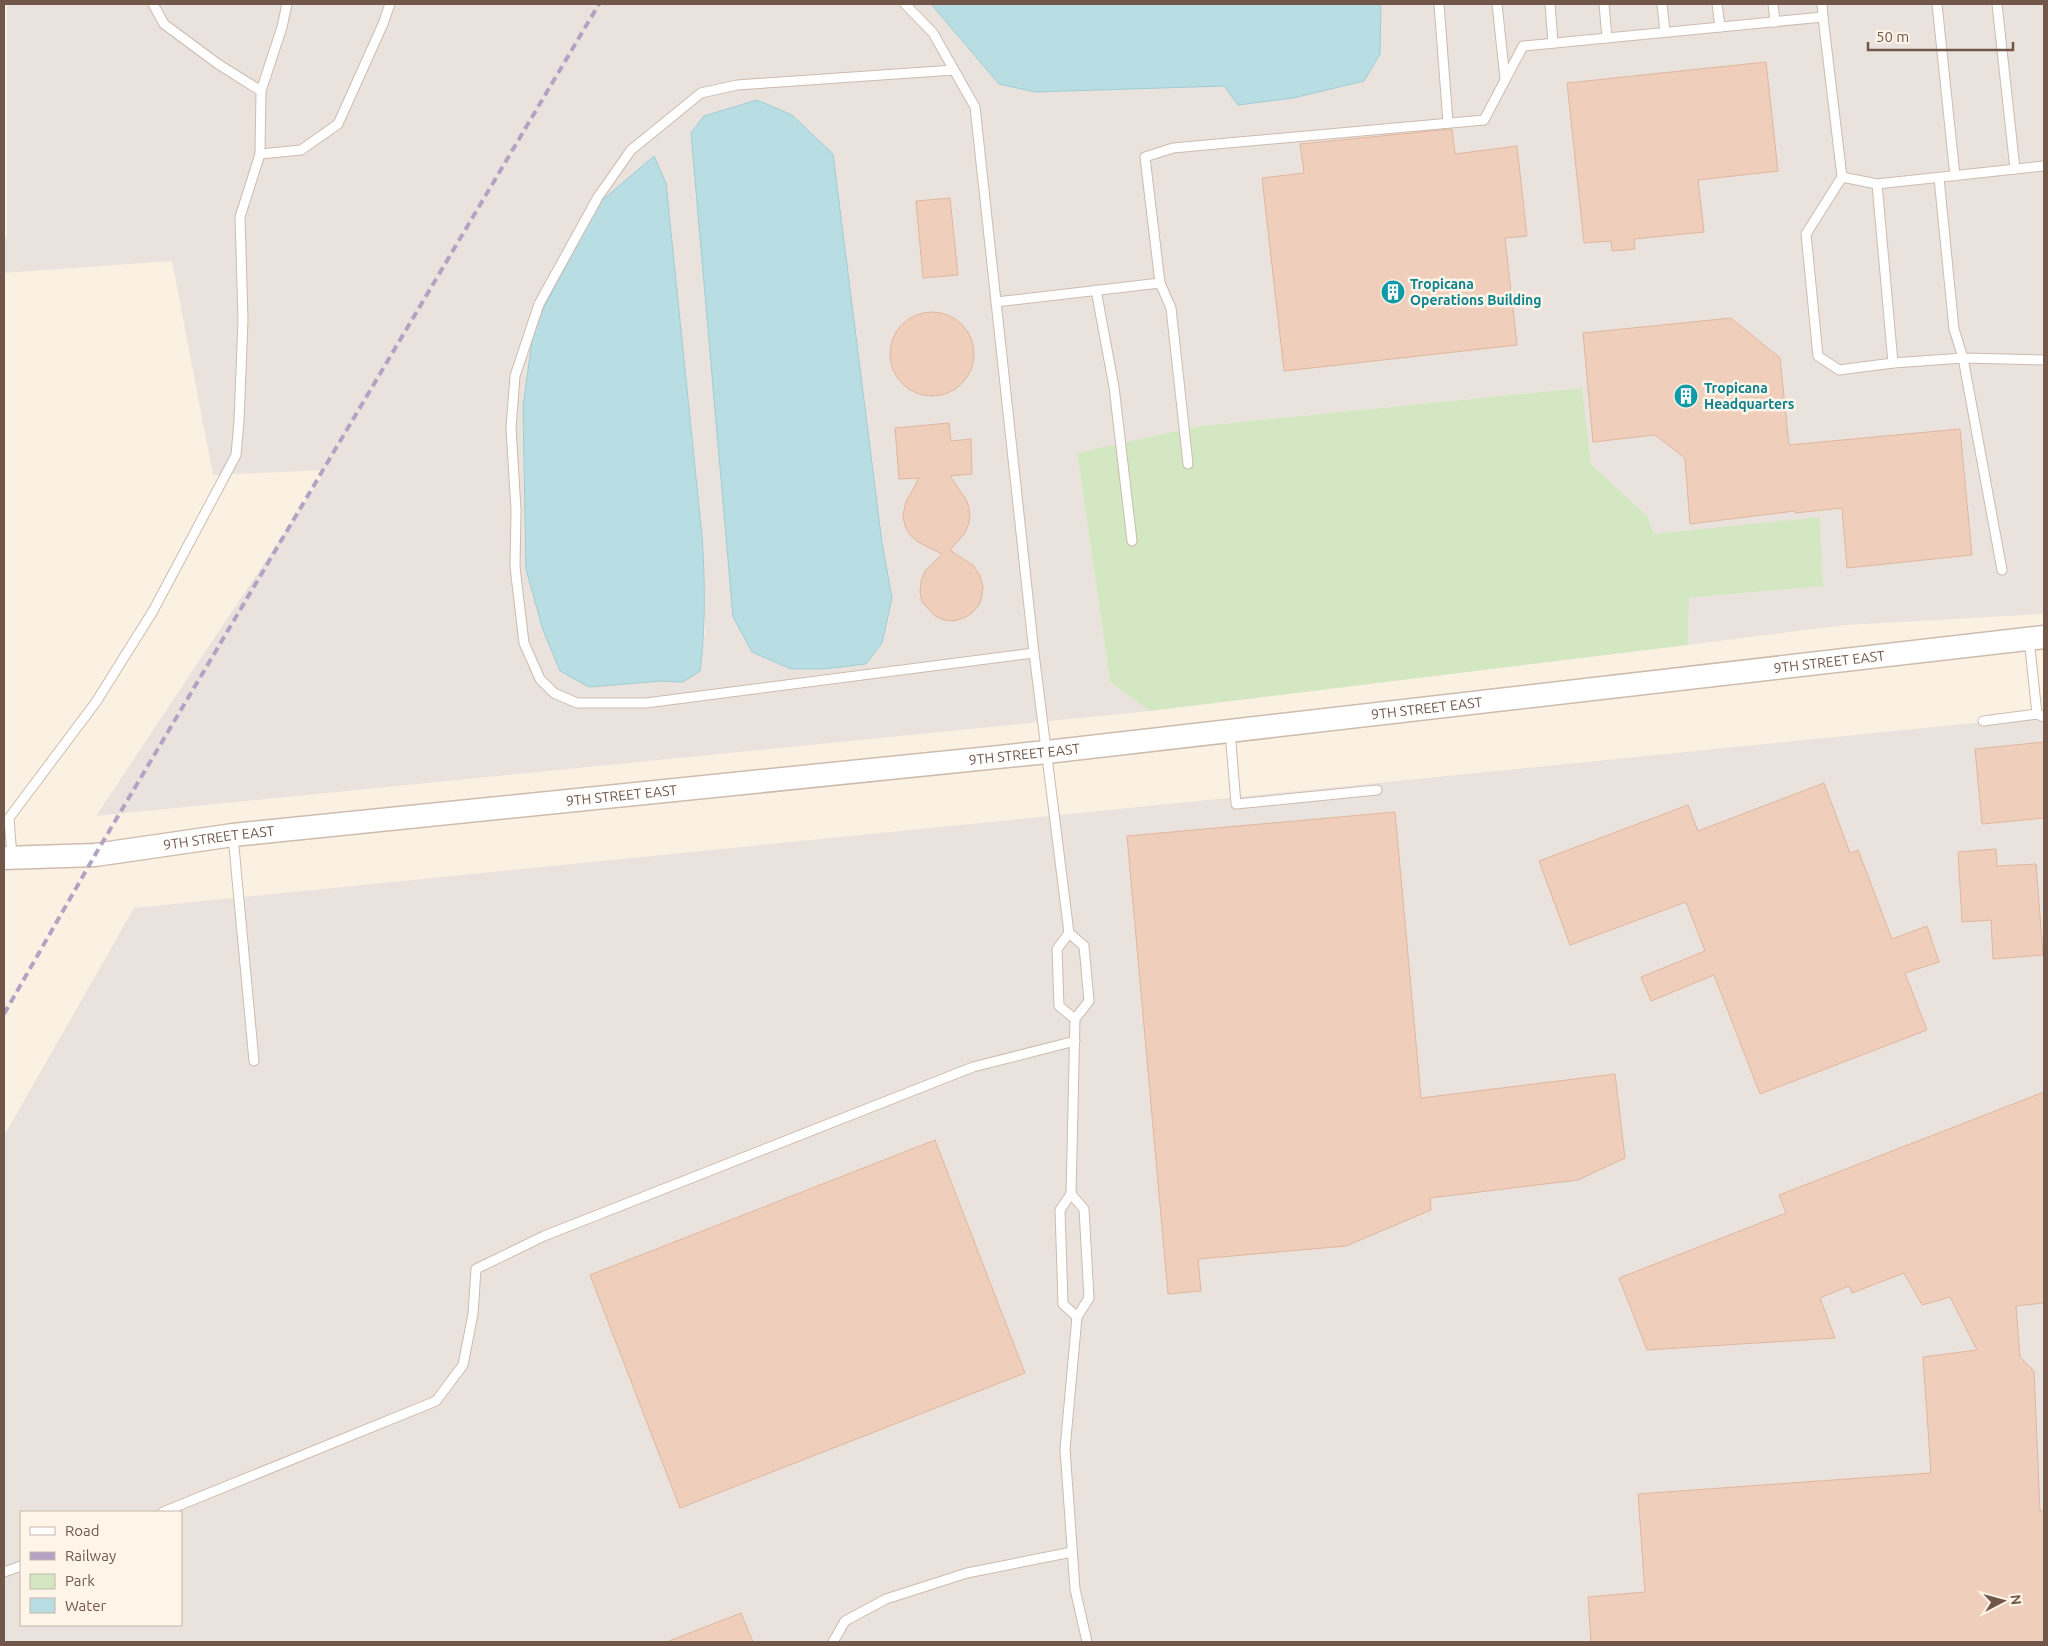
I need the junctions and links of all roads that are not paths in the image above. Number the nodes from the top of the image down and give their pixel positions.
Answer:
1 (153, 4) edge
2 (287, 4) edge
3 (390, 4) edge
4 (905, 4) edge
5 (1439, 4) edge
6 (1497, 4) edge
7 (1550, 4) edge
8 (1604, 4) edge
9 (1662, 4) edge
10 (1717, 4) edge
11 (1773, 4) edge
12 (1822, 4) edge
13 (1937, 4) edge
14 (1997, 4) edge
15 (1823, 17) junction
16 (1775, 22) junction
17 (1720, 27) junction
18 (1665, 32) junction
19 (1607, 38) junction
20 (1554, 43) junction
21 (954, 70) junction
22 (1505, 79) junction
23 (261, 91) junction
24 (1448, 123) junction
25 (260, 154) junction
26 (2044, 166) edge
27 (2015, 169) junction
28 (1955, 176) junction
29 (1842, 177) junction
30 (1939, 178) junction
31 (1877, 184) junction
32 (1160, 283) junction
33 (1096, 290) junction
34 (996, 302) junction
35 (1963, 358) junction
36 (2044, 360) edge
37 (1894, 363) junction
38 (1188, 464) dead end
39 (1132, 541) dead end
40 (2002, 570) dead end
41 (2037, 638) edge
42 (1034, 652) junction
43 (2041, 715) edge
44 (1983, 721) dead end
45 (1230, 731) junction
46 (1047, 752) junction
47 (1377, 790) dead end
48 (233, 835) junction
49 (8, 858) edge
50 (1069, 933) junction
51 (1075, 1019) junction
52 (1075, 1041) junction
53 (254, 1061) dead end
54 (1071, 1194) junction
55 (1076, 1318) junction
56 (164, 1511) edge
57 (1072, 1552) junction
58 (20, 1566) edge
59 (4, 1572) edge
60 (833, 1642) edge
61 (1087, 1642) edge

1 - 23 lane
2 - 23 lane
3 - 25 lane
4 - 21 lane
5 - 24 lane
6 - 22 lane
7 - 20 lane
8 - 19 lane
9 - 18 lane
10 - 17 lane
11 - 16 lane
12 - 15 lane
13 - 28 lane
14 - 27 lane
15 - 16 lane
15 - 29 lane
16 - 17 lane
17 - 18 lane
18 - 19 lane
19 - 20 lane
20 - 22 lane
21 - 34 lane
21 - 42 lane
22 - 24 lane
23 - 25 lane
24 - 32 lane
25 - 49 lane
26 - 27 lane
27 - 28 lane
28 - 30 lane
29 - 31 lane
29 - 37 lane
30 - 31 lane
30 - 35 lane
31 - 37 lane
32 - 33 lane
32 - 38 lane
33 - 34 lane
33 - 39 lane
34 - 42 lane
35 - 36 lane
35 - 37 lane
35 - 40 lane
41 - 43 lane
41 - 45 street, 9TH STREET EAST
42 - 46 lane
43 - 44 lane
45 - 46 street, 9TH STREET EAST
45 - 47 lane
46 - 48 street, 9TH STREET EAST
46 - 50 lane
48 - 49 street, 9TH STREET EAST
48 - 53 lane
50 - 51 lane
50 - 51 lane
51 - 52 lane
52 - 54 lane
52 - 56 lane
54 - 55 lane
54 - 55 lane
55 - 57 lane
57 - 60 lane
57 - 61 lane
58 - 59 lane

